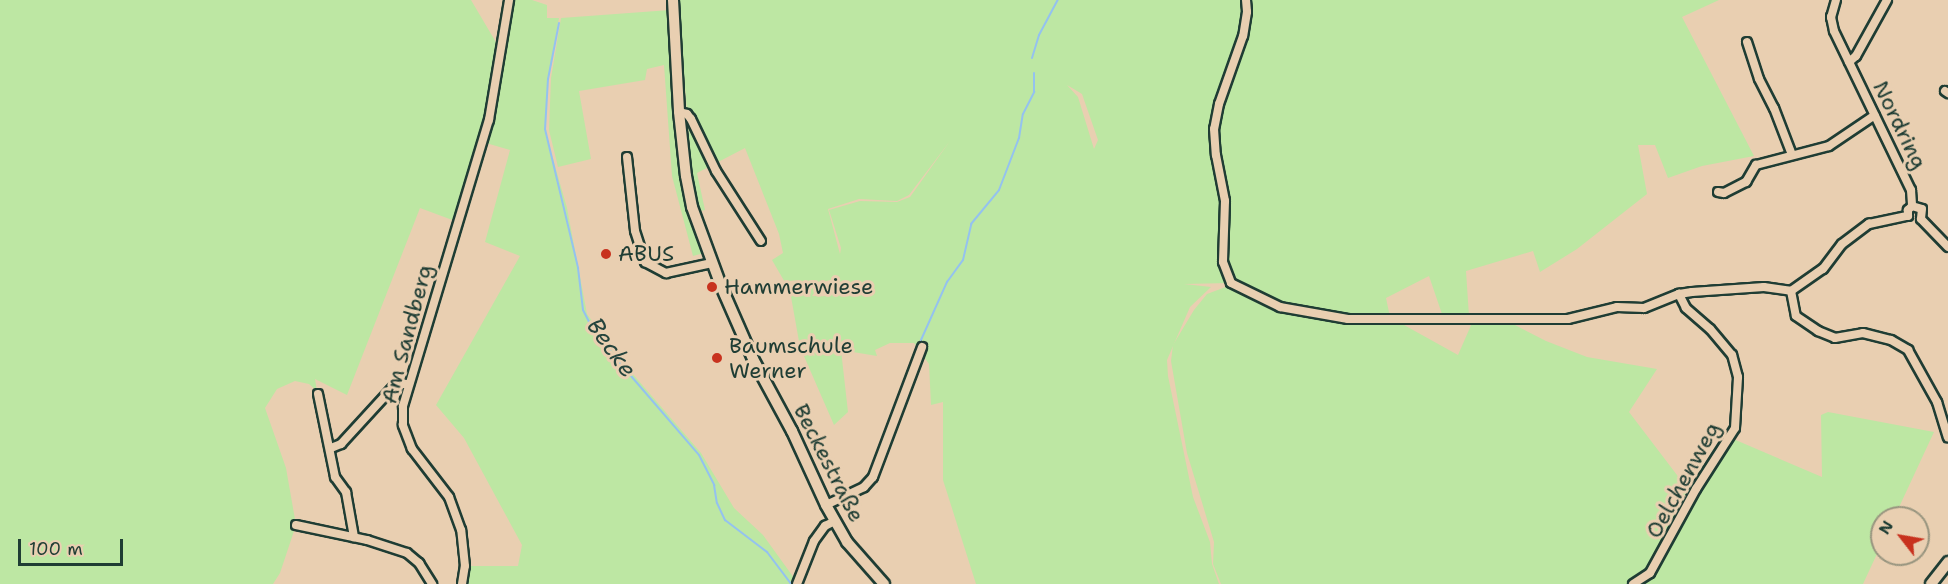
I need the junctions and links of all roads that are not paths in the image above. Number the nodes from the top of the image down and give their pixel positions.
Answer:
1 (509, 0) edge
2 (673, 0) edge
3 (1246, 0) edge
4 (1836, 0) edge
5 (1887, 0) edge
6 (1747, 42) dead end
7 (1849, 62) junction
8 (679, 112) junction
9 (1875, 115) junction
10 (1792, 156) junction
11 (627, 157) dead end
12 (1719, 192) dead end
13 (1912, 206) junction
14 (1908, 216) junction
15 (1922, 219) junction
16 (761, 241) dead end
17 (1948, 247) edge
18 (712, 263) junction
19 (1791, 291) junction
20 (1679, 294) junction
21 (922, 347) dead end
22 (409, 384) junction
23 (318, 394) dead end
24 (1948, 437) edge
25 (331, 448) junction
26 (826, 505) junction
27 (835, 521) junction
28 (296, 525) dead end
29 (354, 537) junction
30 (1948, 562) edge
31 (432, 584) edge
32 (462, 584) edge
33 (797, 584) edge
34 (884, 584) edge
35 (1633, 584) edge
36 (1931, 584) edge

1 - 22 street, Am Sandberg
2 - 8 main road, Beckestraße
3 - 20 street
4 - 7 street, Nordring
5 - 7 street, Nordring
6 - 10 street
7 - 9 street, Nordring
8 - 16 street
8 - 18 main road, Beckestraße
9 - 10 street
9 - 13 street, Nordring
10 - 12 street
11 - 18 street
13 - 14 street, Nordring
13 - 15 street, Nordring
14 - 15 street
14 - 19 street
15 - 17 street, Nordring
18 - 26 main road, Beckestraße
19 - 20 street
19 - 24 street
20 - 35 street, Oelchenweg
21 - 26 street
22 - 25 street
22 - 32 street, Am Sandberg
23 - 25 street
25 - 29 street
26 - 27 main road, Beckestraße
27 - 33 street
27 - 34 main road, Beckestraße
28 - 29 street
29 - 31 street
30 - 36 main road

